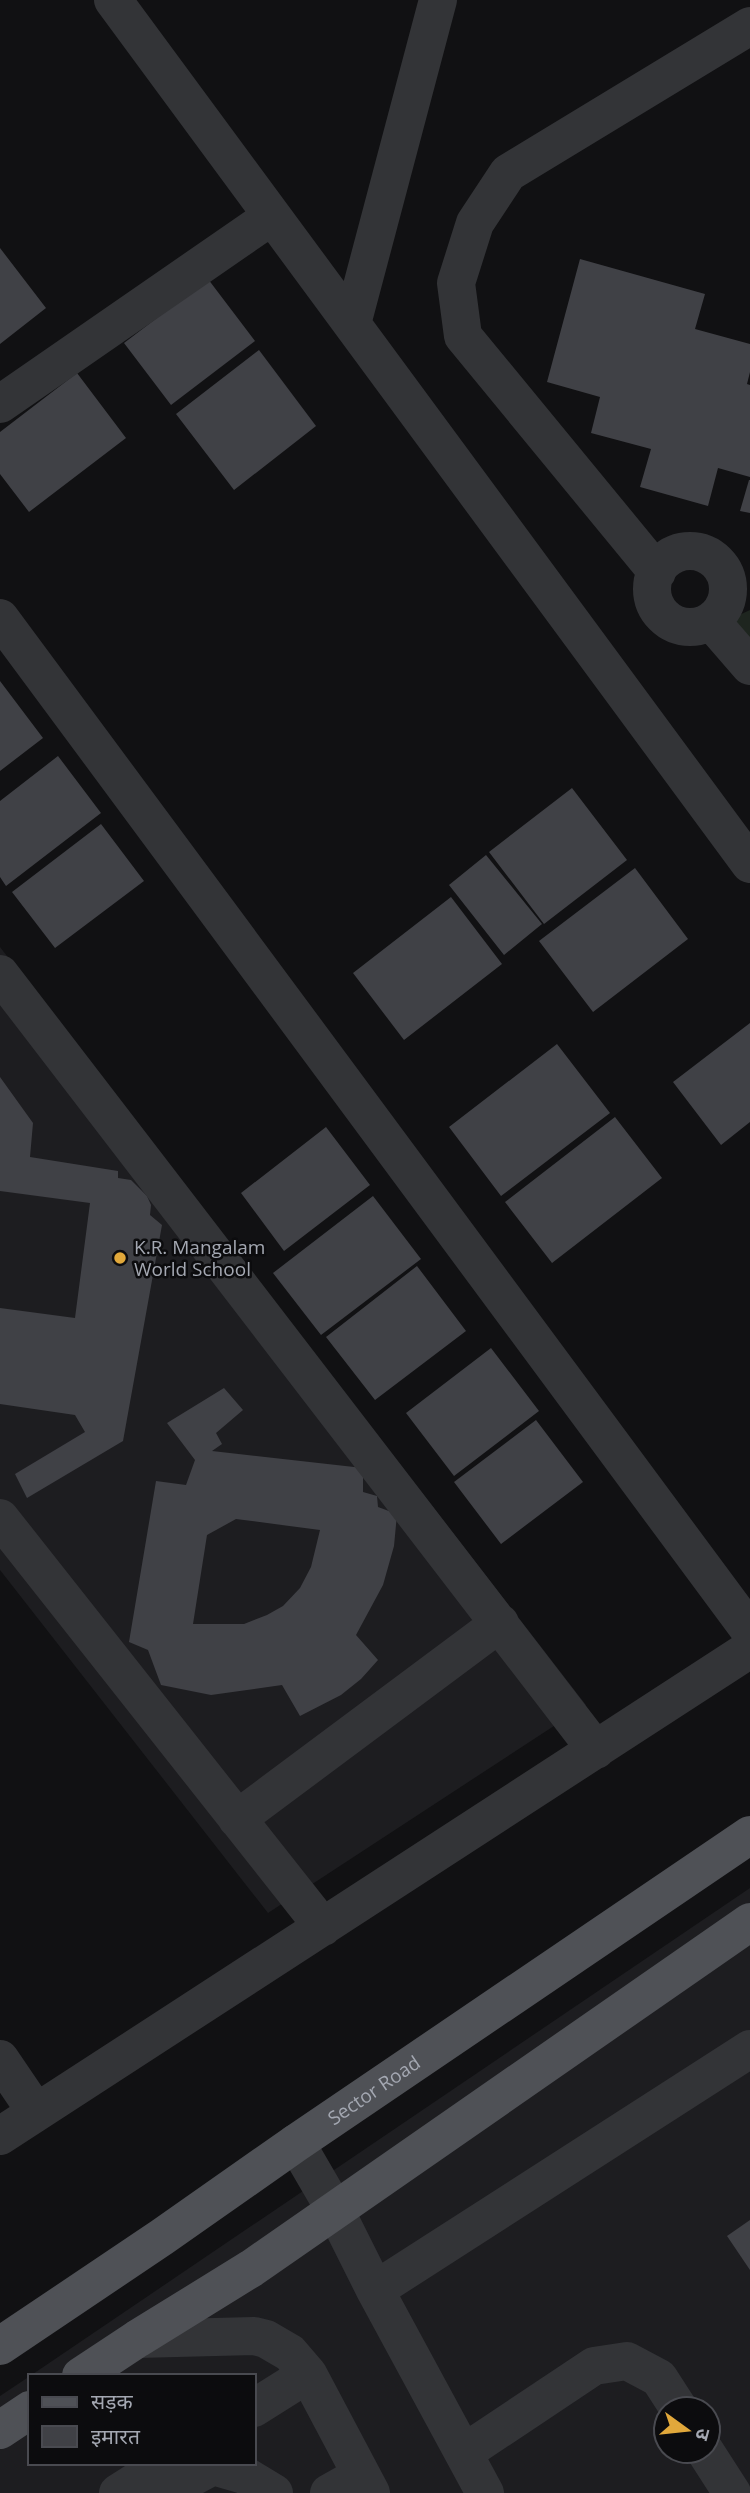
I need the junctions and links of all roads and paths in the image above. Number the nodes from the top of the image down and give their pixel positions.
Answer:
1 (438, 0) edge
2 (117, 2) edge
3 (750, 26) edge
4 (272, 216) junction
5 (352, 324) junction
6 (0, 404) edge
7 (657, 572) junction
8 (0, 618) edge
9 (711, 621) junction
10 (750, 666) edge
11 (748, 858) edge
12 (0, 974) edge
13 (0, 1518) edge
14 (500, 1623) junction
15 (750, 1631) edge
16 (750, 1649) edge
17 (596, 1750) junction
18 (237, 1819) junction
19 (750, 1835) edge
20 (750, 1922) edge
21 (323, 1927) junction
22 (750, 2049) edge
23 (0, 2059) edge
24 (36, 2112) junction
25 (0, 2136) edge
26 (296, 2143) junction
27 (335, 2210) junction
28 (375, 2290) junction
29 (136, 2339) junction
30 (0, 2346) edge
31 (84, 2374) edge
32 (308, 2374) junction
33 (670, 2395) edge
34 (256, 2407) edge
35 (28, 2411) edge
36 (0, 2430) edge
37 (465, 2452) junction
38 (162, 2465) edge
39 (714, 2465) edge
40 (354, 2487) edge
41 (118, 2493) edge
42 (163, 2493) edge
43 (274, 2493) edge
44 (485, 2493) edge
45 (732, 2493) edge

1 - 5 street
2 - 4 street
3 - 7 street
4 - 5 street
4 - 6 street
5 - 11 street
7 - 9 street
7 - 9 street
8 - 15 street
9 - 10 street
12 - 14 street
13 - 18 street
14 - 17 street
14 - 18 street
16 - 17 street
17 - 21 street
18 - 21 street
19 - 26 main road, Sector Road
20 - 27 main road
21 - 24 street
22 - 28 street
23 - 24 street
24 - 25 street
26 - 27 street
26 - 30 main road, Sector Road
27 - 28 street
27 - 29 main road
28 - 37 street
29 - 31 main road
29 - 32 street
32 - 34 street
32 - 40 street
33 - 37 street
35 - 36 main road
37 - 44 street
38 - 41 street
39 - 45 street
42 - 43 street

